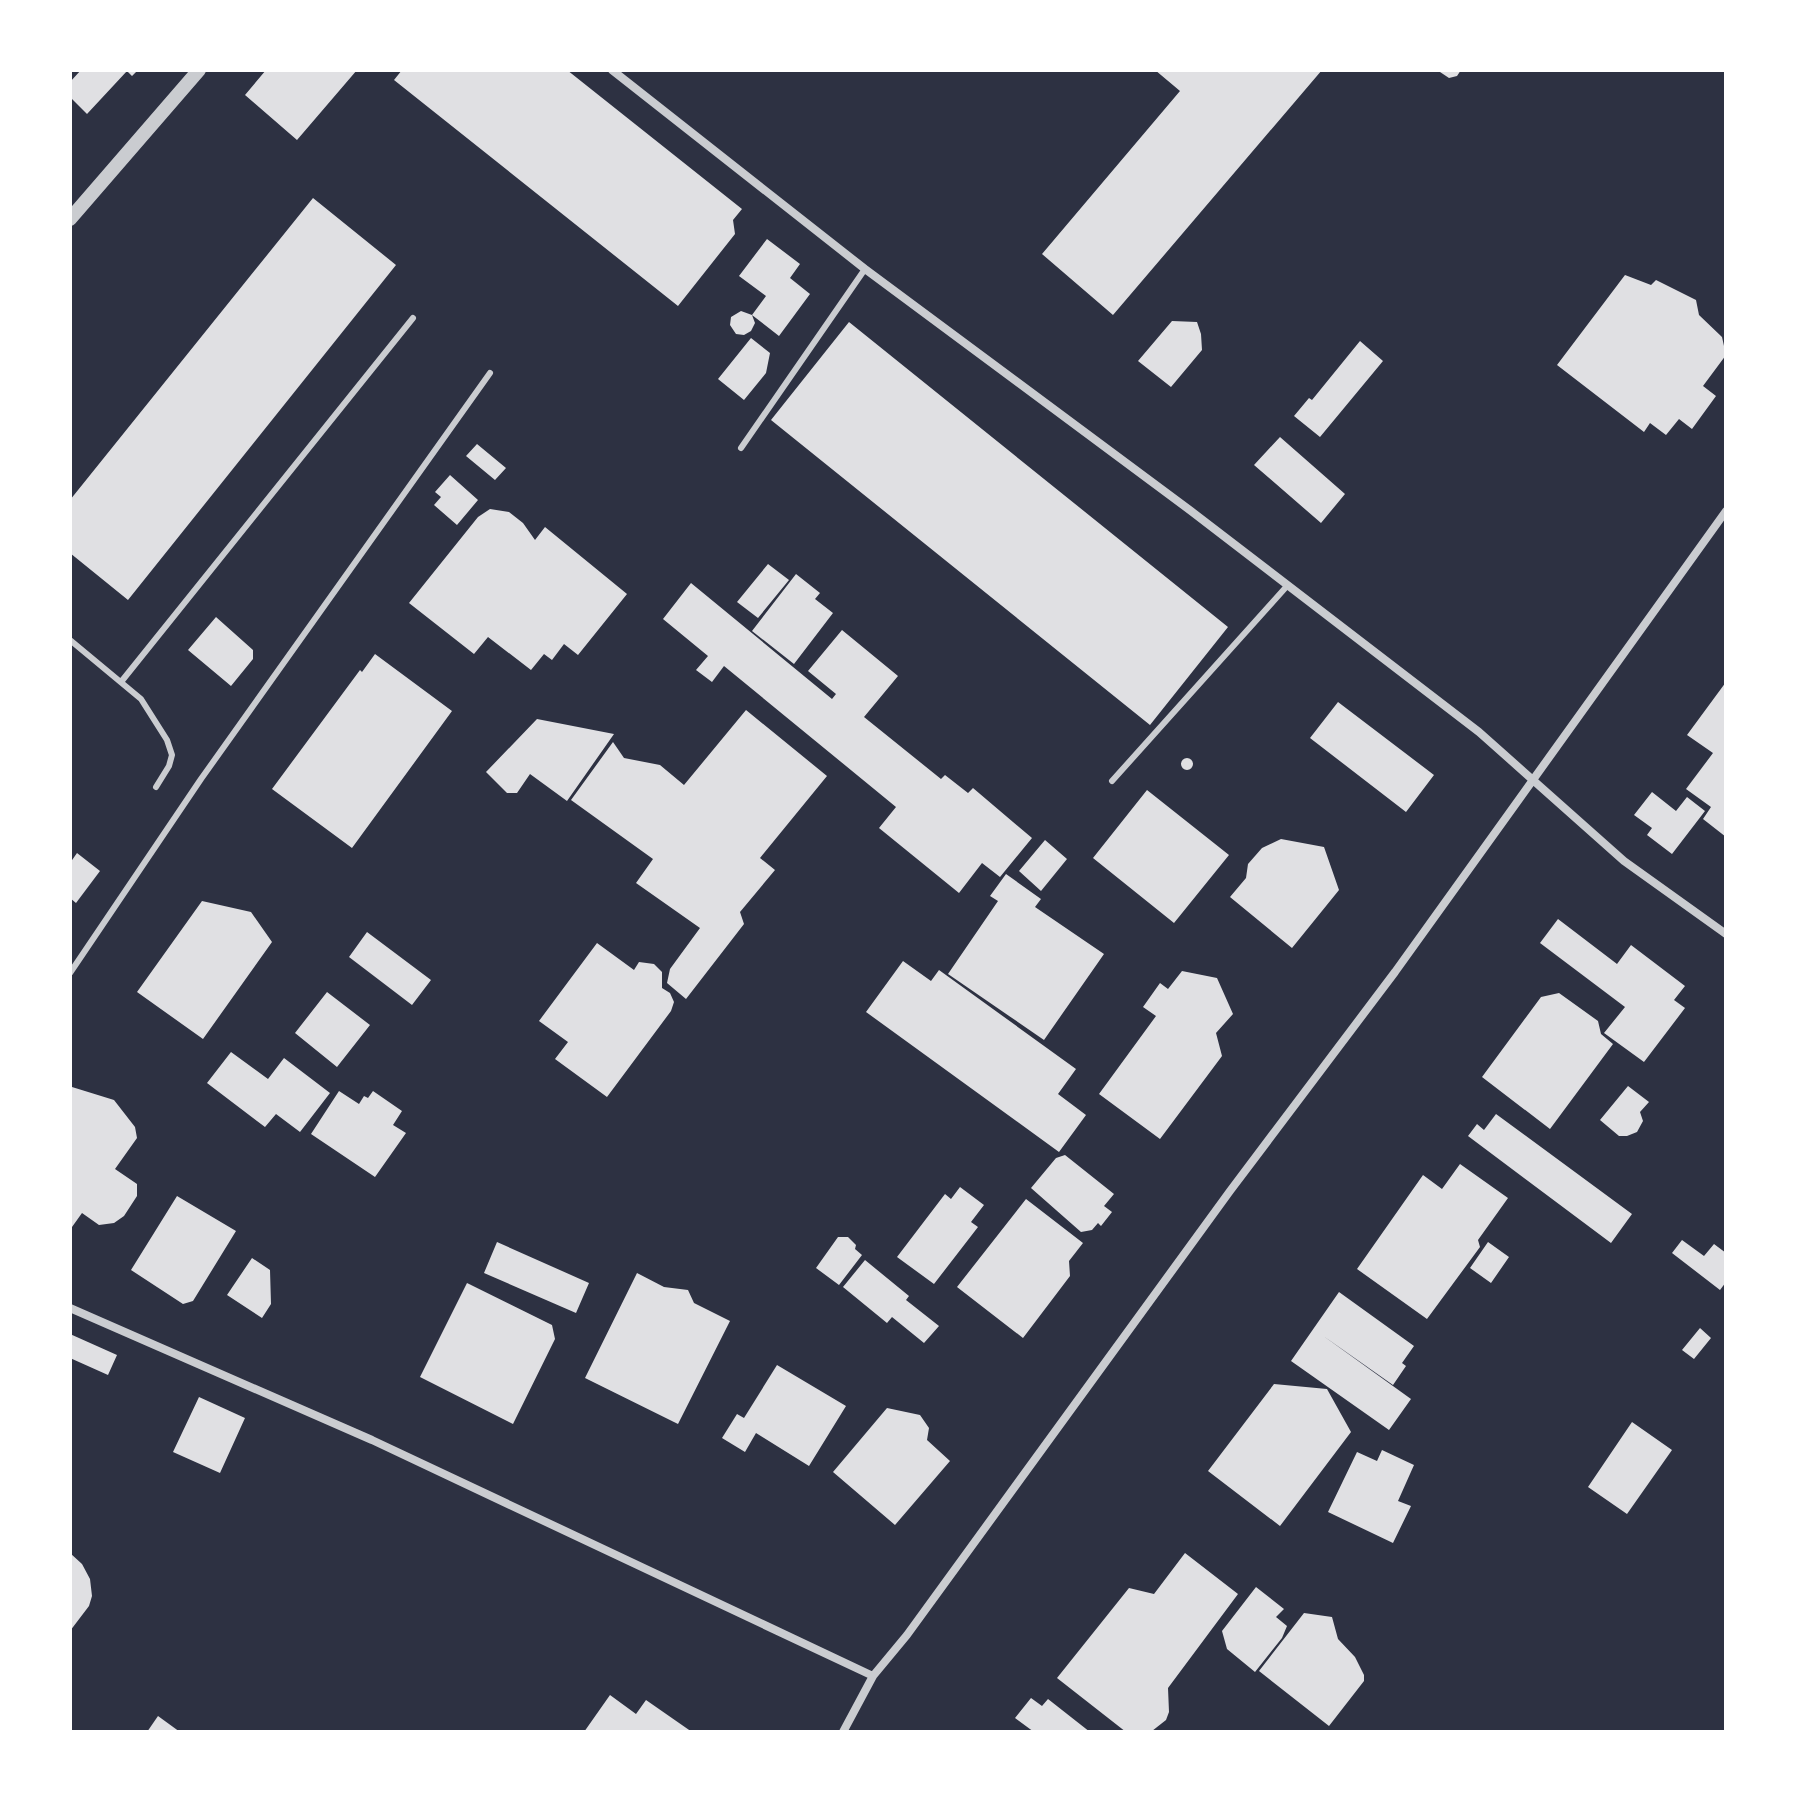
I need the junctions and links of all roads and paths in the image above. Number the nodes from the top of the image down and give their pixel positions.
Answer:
1 (199, 70) edge
2 (612, 70) edge
3 (70, 219) edge
4 (865, 269) junction
5 (413, 318) dead end
6 (490, 373) dead end
7 (741, 448) dead end
8 (1726, 511) edge
9 (1287, 586) junction
10 (70, 640) edge
11 (121, 682) junction
12 (1112, 781) dead end
13 (1531, 781) junction
14 (156, 787) dead end
15 (1726, 934) edge
16 (70, 973) edge
17 (70, 1308) edge
18 (873, 1676) junction
19 (843, 1732) edge

1 - 3 street
2 - 4 street
4 - 7 lane
4 - 9 street
5 - 11 lane
6 - 16 lane
8 - 13 street
9 - 12 lane
9 - 13 street
10 - 11 lane
11 - 14 lane
13 - 15 street
13 - 18 street
17 - 18 street
18 - 19 street

